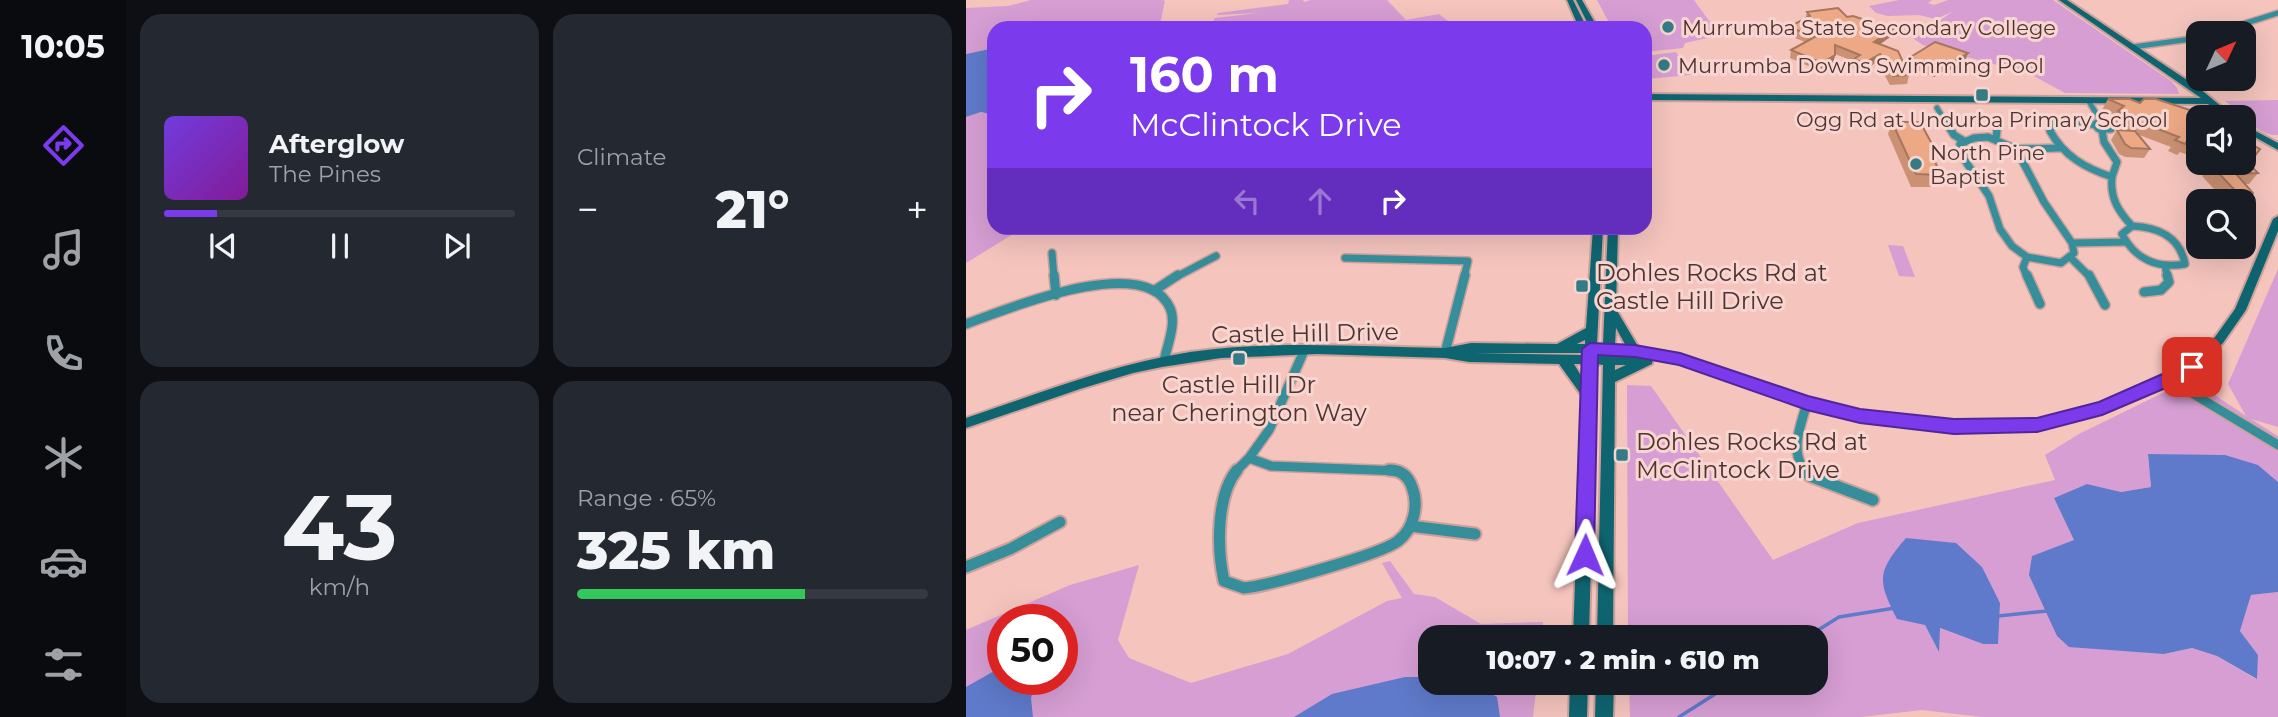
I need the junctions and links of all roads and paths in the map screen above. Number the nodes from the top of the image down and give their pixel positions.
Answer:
1 (1570, 0) edge
2 (1579, 0) edge
3 (2062, 0) edge
4 (2278, 13) edge
5 (1580, 21) edge
6 (1590, 21) edge
7 (2253, 21) edge
8 (2186, 40) edge
9 (2133, 47) junction
10 (1652, 97) edge
11 (2088, 100) junction
12 (2209, 101) junction
13 (2214, 105) edge
14 (1937, 108) dead end
15 (1998, 119) dead end
16 (2100, 126) junction
17 (2256, 135) edge
18 (1996, 139) junction
19 (1964, 141) junction
20 (2278, 147) edge
21 (2059, 148) junction
22 (2016, 149) junction
23 (2112, 177) junction
24 (2278, 219) edge
25 (2132, 226) junction
26 (1598, 235) edge
27 (1614, 235) edge
28 (2125, 242) junction
29 (2072, 243) junction
30 (1052, 253) dead end
31 (1216, 256) dead end
32 (2027, 257) junction
33 (2070, 257) junction
34 (1345, 258) dead end
35 (2165, 267) junction
36 (1155, 290) junction
37 (2144, 292) dead end
38 (1056, 295) junction
39 (2040, 304) dead end
40 (2105, 305) dead end
41 (1610, 309) junction
42 (966, 324) edge
43 (1591, 331) junction
44 (1304, 351) junction
45 (1635, 351) junction
46 (1445, 353) junction
47 (1560, 354) junction
48 (1590, 354) junction
49 (1609, 354) junction
50 (1646, 360) junction
51 (1164, 361) junction
52 (1689, 363) junction
53 (1609, 379) junction
54 (2170, 380) junction
55 (1589, 395) junction
56 (1807, 403) junction
57 (966, 423) edge
58 (2278, 445) edge
59 (1249, 458) junction
60 (1873, 500) dead end
61 (1060, 522) dead end
62 (1410, 526) junction
63 (1475, 534) dead end
64 (966, 567) edge
65 (1581, 625) edge
66 (1605, 625) edge
67 (1579, 695) edge
68 (1605, 695) edge
69 (1578, 717) edge
70 (1604, 717) edge

1 - 5 street
2 - 6 street
3 - 9 street
4 - 7 street
8 - 9 street
9 - 12 street
10 - 11 street
11 - 12 street
11 - 16 street
12 - 13 street
14 - 19 street
15 - 18 street
16 - 21 street
16 - 23 street
17 - 20 street
18 - 19 street
18 - 22 street
19 - 32 street
21 - 22 street
21 - 23 street
22 - 29 street
23 - 25 street
24 - 54 street
25 - 28 street
25 - 35 street
26 - 43 street
27 - 41 street
28 - 29 street
28 - 35 street
29 - 33 street
30 - 38 street
31 - 36 street
32 - 33 street
32 - 39 street
33 - 40 street
34 - 46 street
35 - 37 street
36 - 38 street
36 - 51 street
38 - 42 street
41 - 45 street
41 - 49 street
43 - 47 street
43 - 48 street
44 - 46 street, Castle Hill Drive
44 - 51 street, Castle Hill Drive
44 - 59 street
45 - 49 street
45 - 52 main road
46 - 47 street, Castle Hill Drive
47 - 48 street, Castle Hill Drive
47 - 55 street
48 - 49 street, Castle Hill Drive
48 - 55 street
49 - 50 street
49 - 53 street
50 - 52 street
50 - 53 street
51 - 57 street, Castle Hill Drive
52 - 56 street
53 - 66 main road
54 - 56 street
54 - 58 street
55 - 65 street
56 - 60 street
59 - 62 street
59 - 62 street
61 - 64 street
62 - 63 street
67 - 69 street
68 - 70 street

